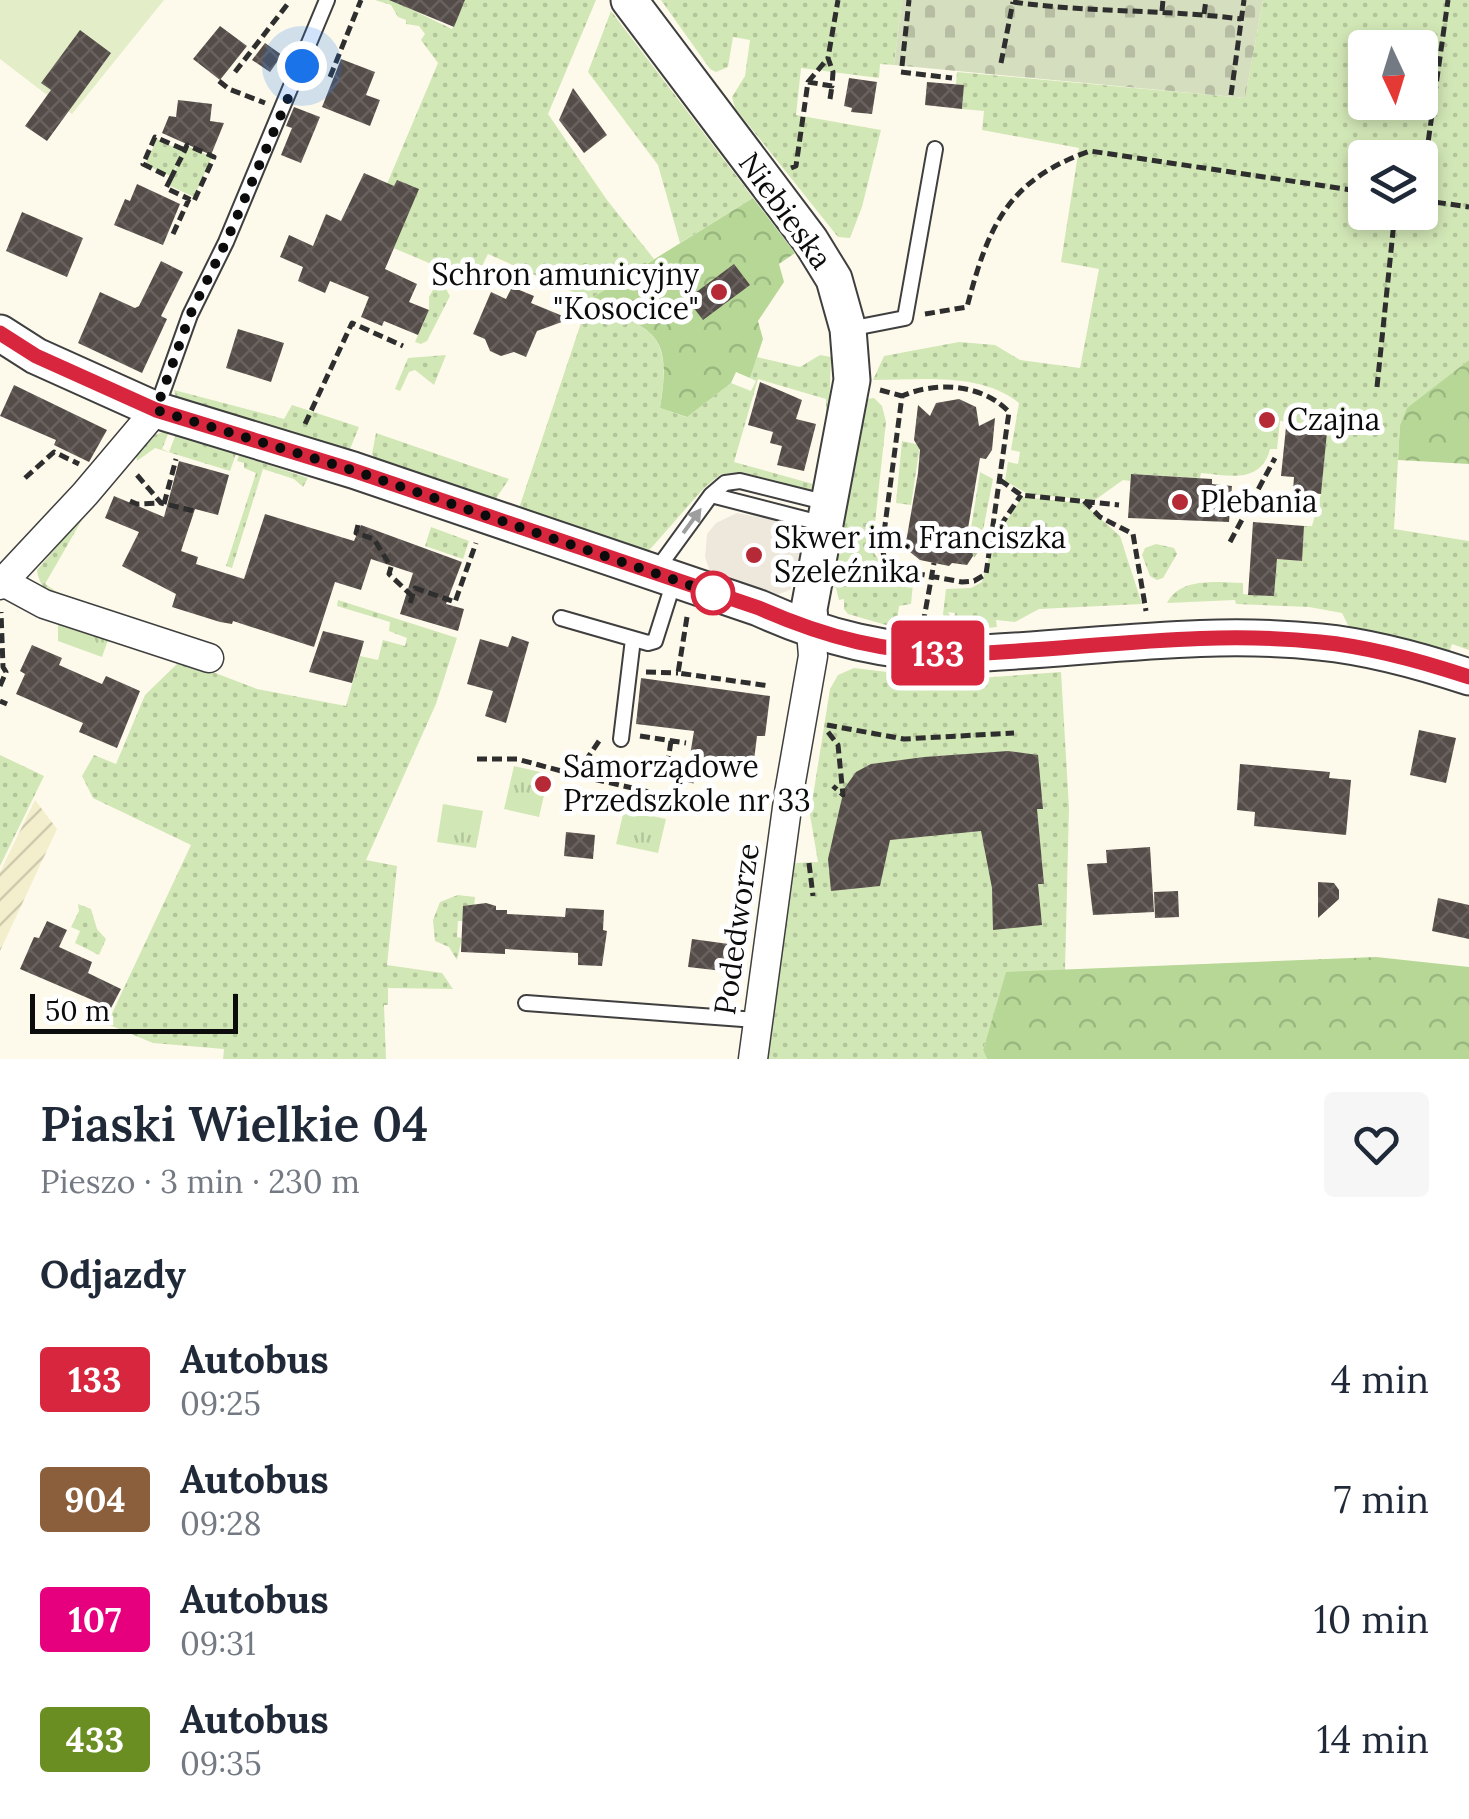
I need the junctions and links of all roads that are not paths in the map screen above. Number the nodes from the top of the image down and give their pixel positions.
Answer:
1 (328, 0) edge
2 (628, 0) edge
3 (935, 149) dead end
4 (848, 330) junction
5 (0, 333) edge
6 (156, 410) junction
7 (826, 513) junction
8 (1, 582) edge
9 (673, 586) junction
10 (560, 618) dead end
11 (811, 631) junction
12 (633, 638) junction
13 (209, 658) dead end
14 (1469, 677) edge
15 (621, 736) road end
16 (526, 1003) dead end
17 (756, 1020) junction
18 (753, 1059) edge

1 - 6 lane
2 - 4 street, Niebieska
3 - 4 lane
4 - 7 street, Niebieska
5 - 6 street
6 - 8 street
6 - 9 street
9 -> 7 lane
7 - 11 street, Niebieska
8 - 13 street
9 - 11 street
9 - 12 lane
10 - 12 lane
11 - 14 street
11 - 17 street, Podedworze
12 - 15 lane
16 - 17 lane
17 - 18 street, Podedworze

